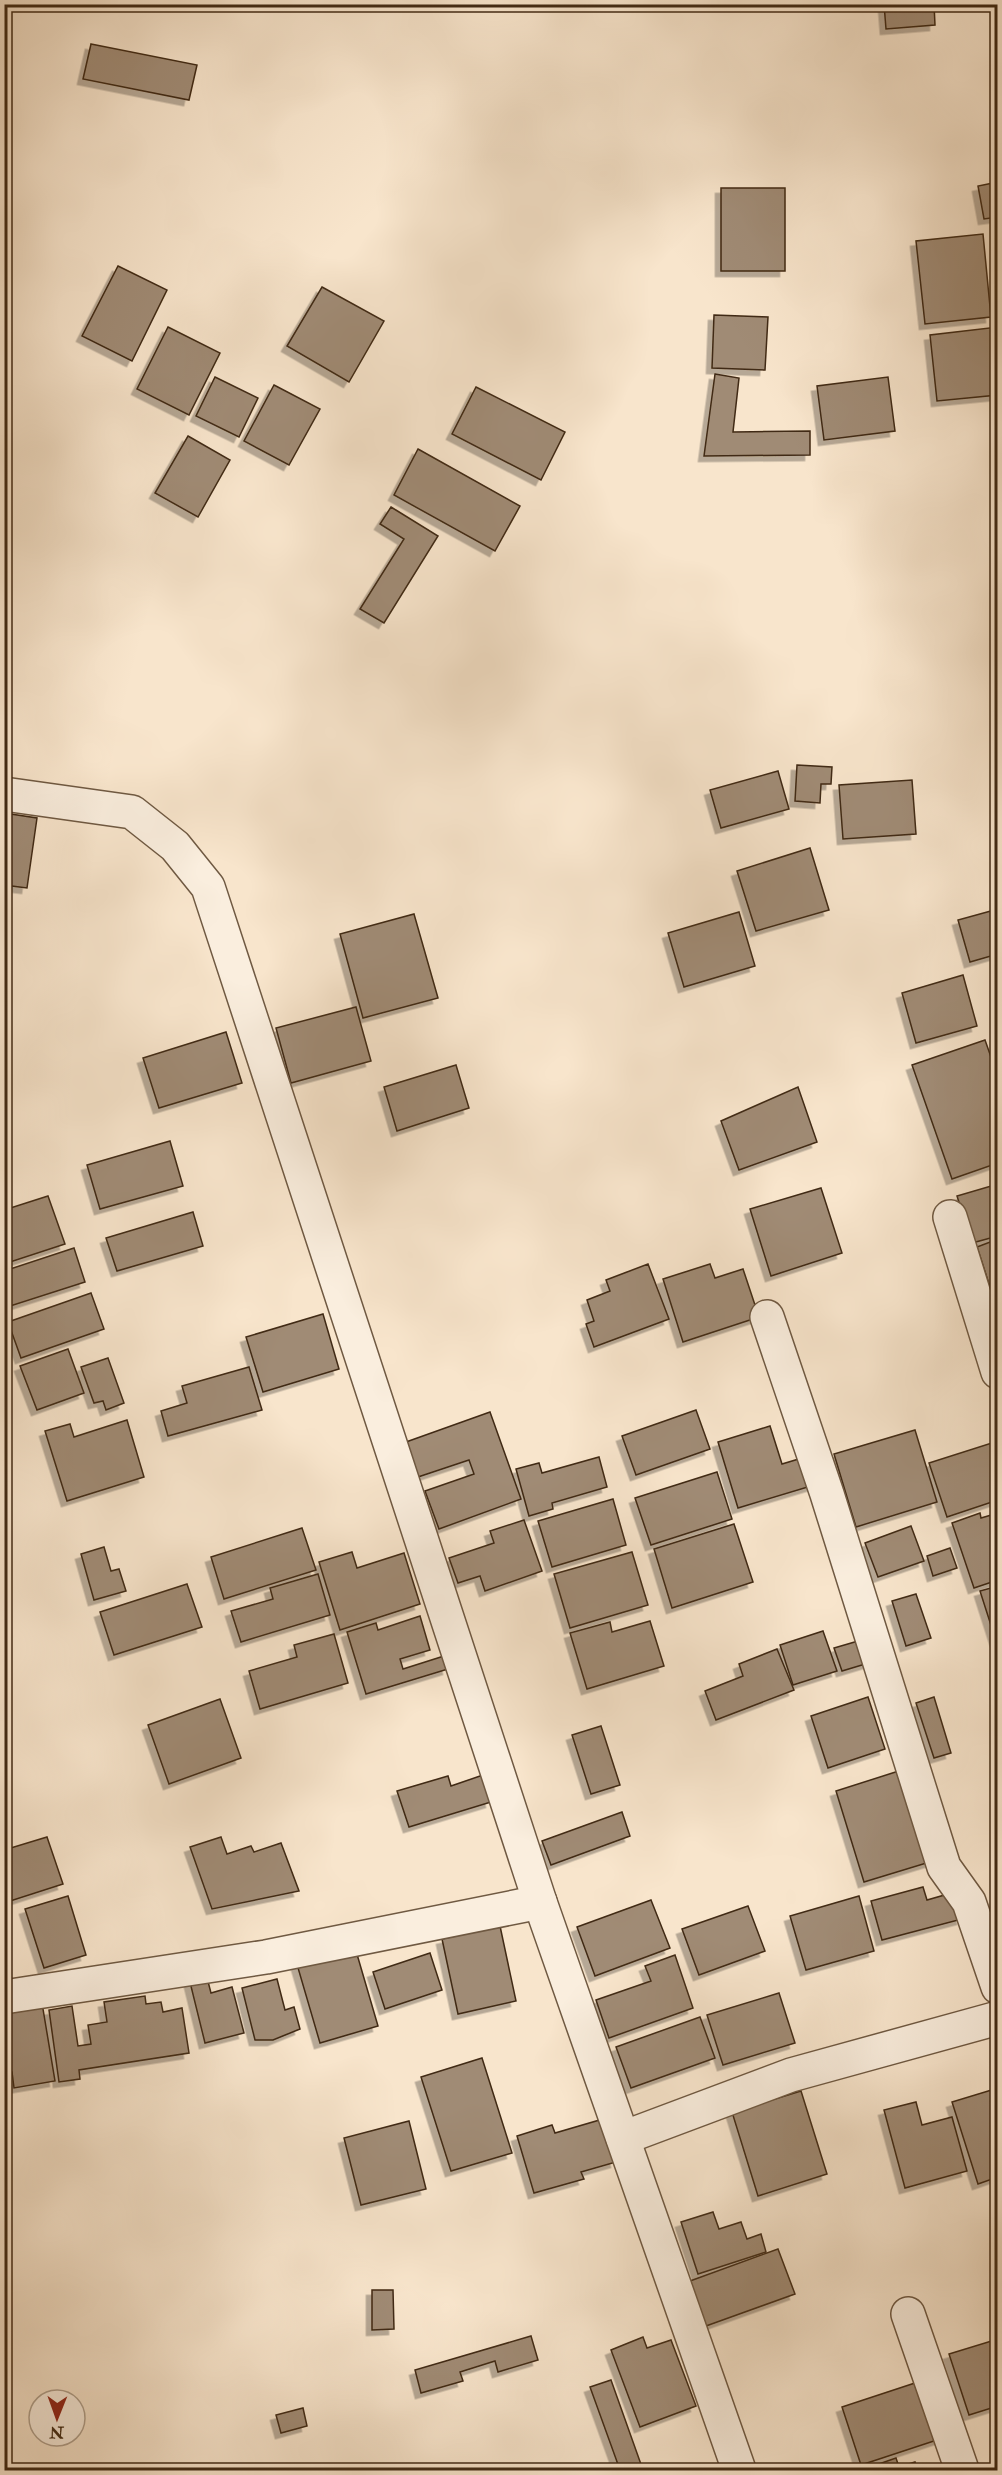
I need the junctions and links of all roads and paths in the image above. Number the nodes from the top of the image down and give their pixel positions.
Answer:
1 (4, 794) edge
2 (950, 1217) dead end
3 (767, 1317) dead end
4 (998, 1372) edge
5 (540, 1902) junction
6 (998, 1987) edge
7 (4, 1997) edge
8 (998, 2018) edge
9 (623, 2138) junction
10 (908, 2314) dead end
11 (739, 2470) edge
12 (962, 2470) edge

1 - 5 street
2 - 4 street
3 - 6 street
5 - 7 street
5 - 9 street
8 - 9 street
9 - 11 street
10 - 12 street

